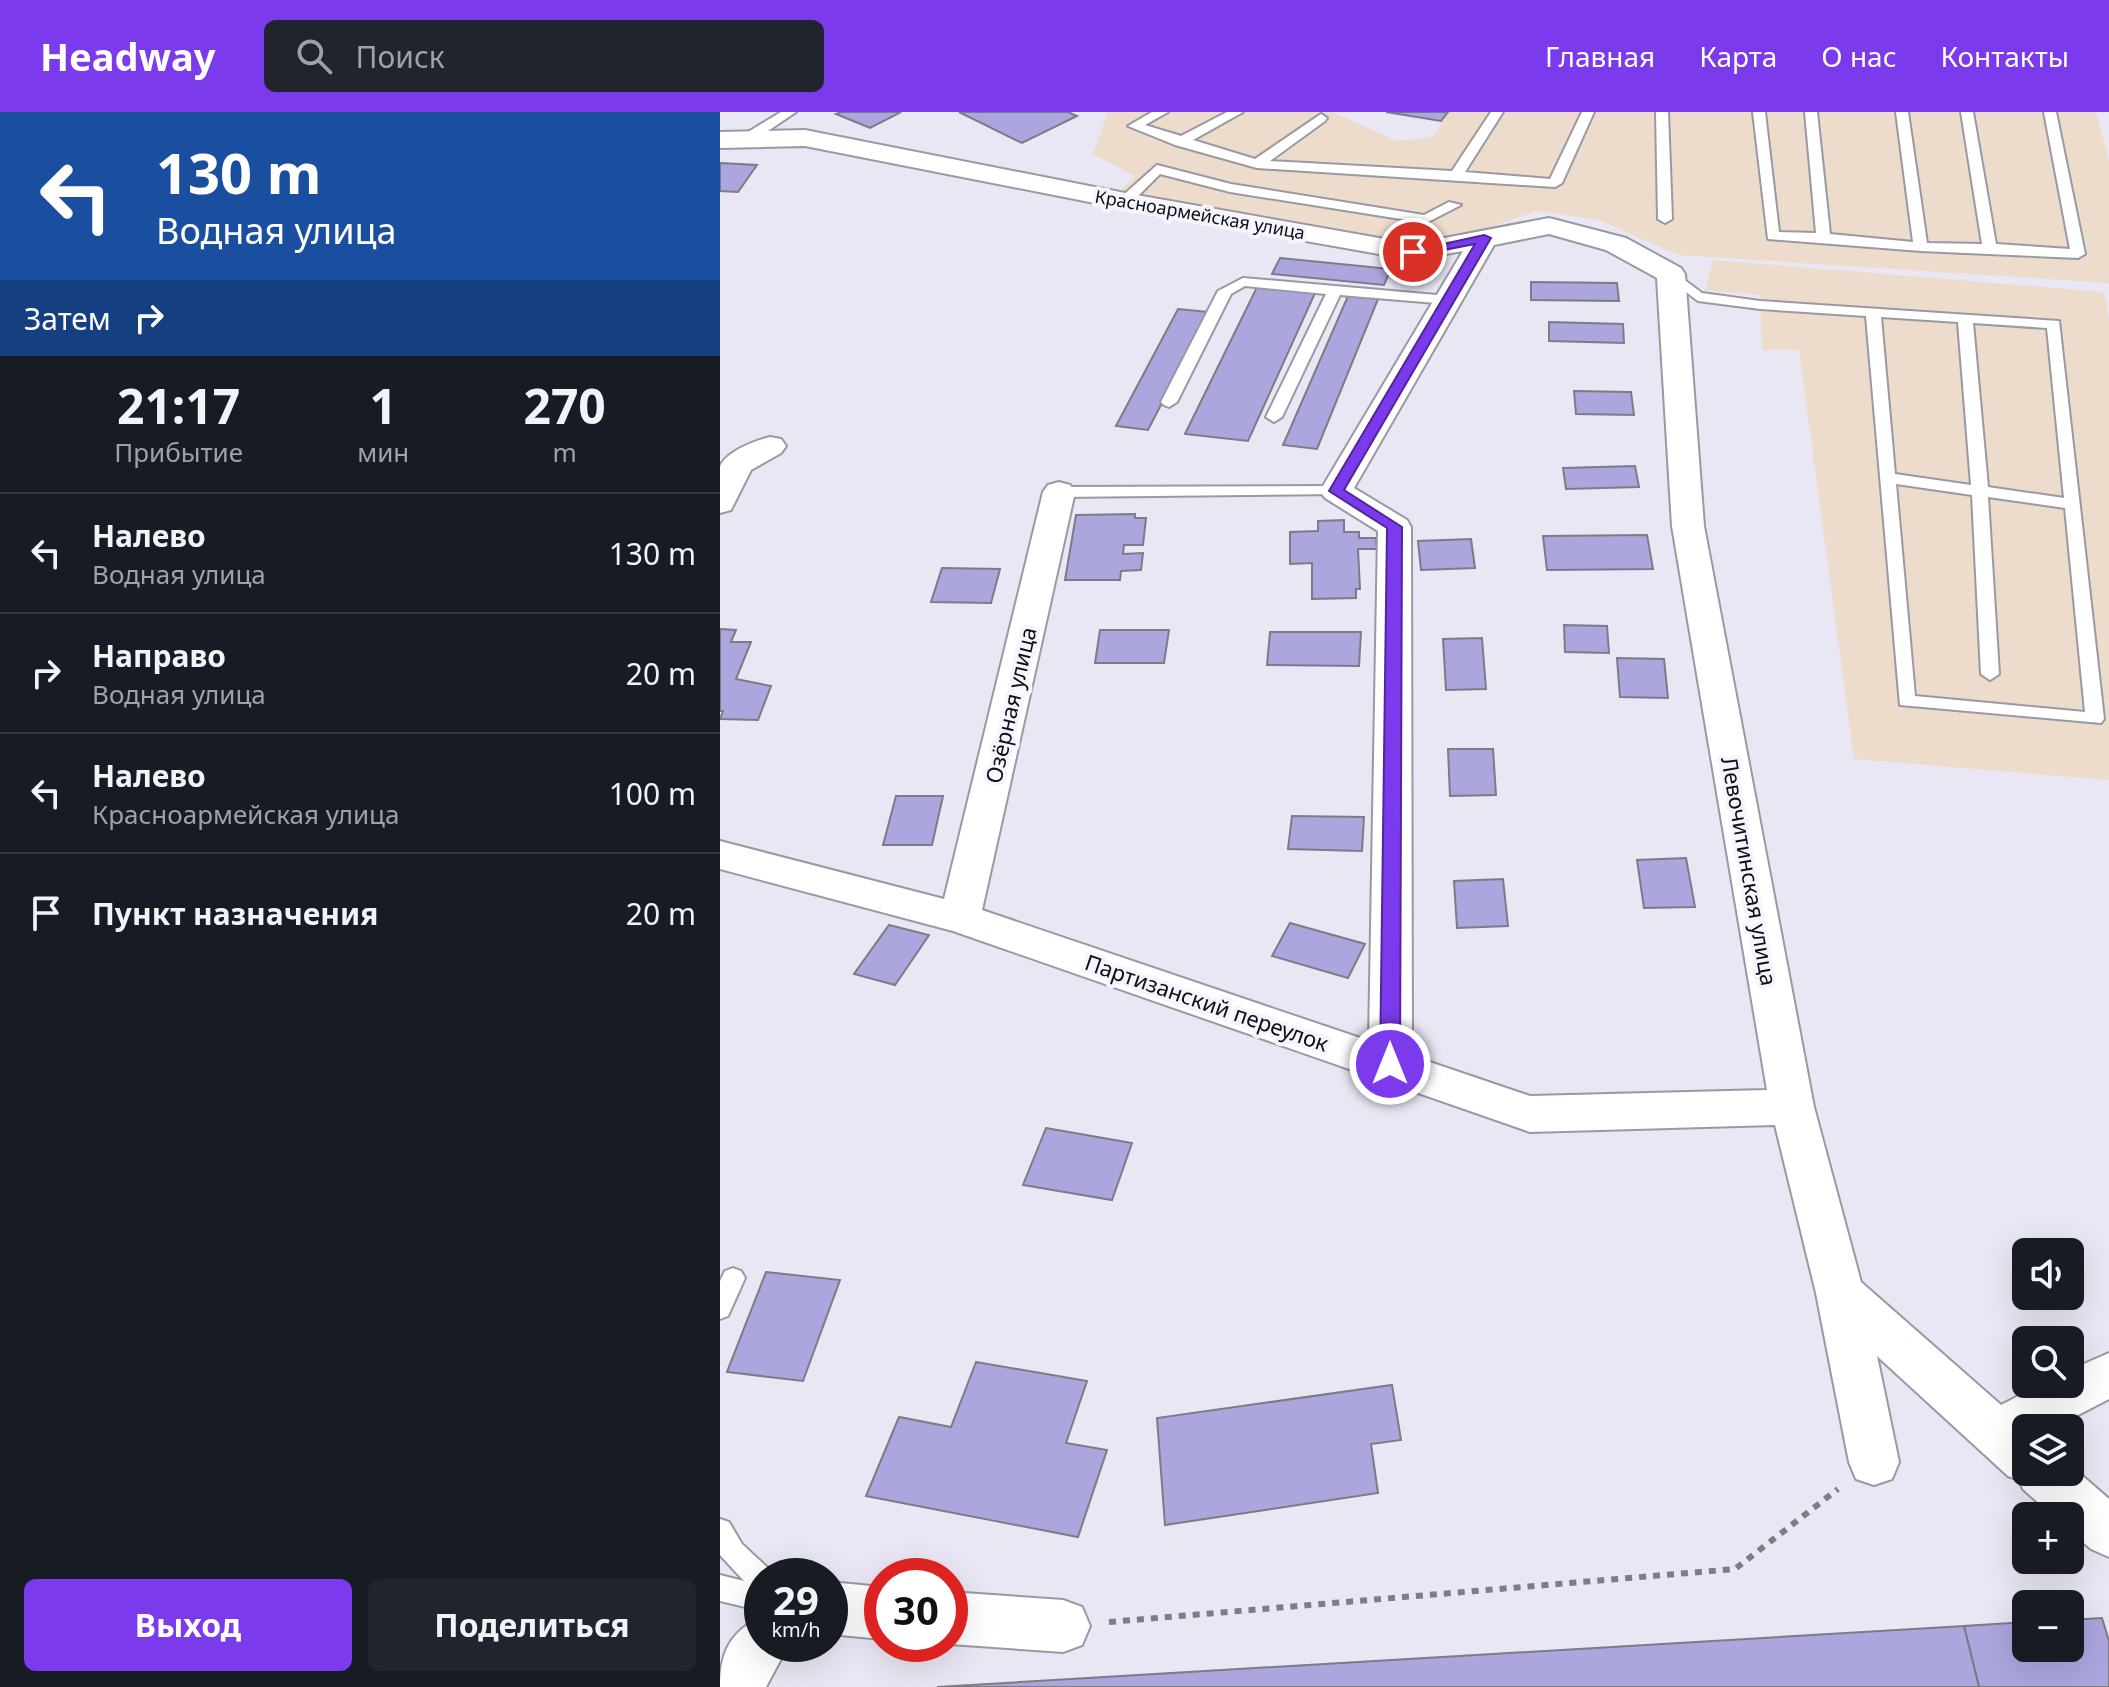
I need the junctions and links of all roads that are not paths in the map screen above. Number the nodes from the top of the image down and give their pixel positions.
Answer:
1 (790, 112) edge
2 (1162, 112) edge
3 (1237, 112) edge
4 (1497, 112) edge
5 (1588, 112) edge
6 (1662, 112) edge
7 (1759, 112) edge
8 (1811, 112) edge
9 (1902, 112) edge
10 (1967, 112) edge
11 (2050, 112) edge
12 (1321, 118) dead end
13 (733, 140) edge
14 (1180, 142) junction
15 (1257, 164) junction
16 (1456, 175) junction
17 (1125, 201) junction
18 (1454, 205) dead end
19 (1665, 219) dead end
20 (1823, 237) junction
21 (1484, 238) junction
22 (1921, 247) junction
23 (1990, 248) junction
24 (1671, 274) junction
25 (1335, 290) junction
26 (1448, 300) junction
27 (1873, 312) junction
28 (1965, 318) junction
29 (1169, 402) dead end
30 (1274, 417) dead end
31 (770, 446) dead end
32 (729, 461) edge
33 (1887, 478) junction
34 (1336, 491) junction
35 (1059, 492) joint
36 (1980, 492) junction
37 (720, 503) edge
38 (2072, 504) junction
39 (1990, 674) dead end
40 (720, 855) edge
41 (960, 918) junction
42 (1390, 1064) junction
43 (1792, 1107) junction
44 (733, 1278) dead end
45 (1840, 1293) junction
46 (720, 1309) edge
47 (2109, 1375) edge
48 (2011, 1445) edge
49 (1874, 1462) road end
50 (2057, 1486) edge
51 (720, 1531) edge
52 (2109, 1532) edge
53 (744, 1563) edge
54 (720, 1588) edge
55 (744, 1594) edge
56 (968, 1619) edge
57 (1063, 1626) road end
58 (751, 1662) edge
59 (735, 1687) edge

1 - 13 lane
2 - 14 lane
3 - 14 lane
4 - 16 lane
5 - 16 lane
6 - 19 lane
7 - 20 lane
8 - 20 lane
9 - 22 lane
10 - 23 lane
11 - 23 lane
12 - 15 lane
13 - 17 street, Красноармейская улица
14 - 15 lane
15 - 16 lane
17 - 18 lane
17 - 21 street, Красноармейская улица
20 - 22 lane
21 - 24 street, Красноармейская улица
21 - 26 street
22 - 23 lane
24 - 27 lane
24 - 43 street, Левочитинская улица
25 - 26 lane
25 - 29 lane
25 - 30 lane
26 - 34 street
27 - 28 lane
27 - 33 lane
28 - 36 lane
28 - 38 lane
31 - 32 street
32 - 37 street
33 - 36 lane
33 - 38 lane
34 - 35 lane
34 - 42 street
35 - 41 street, Озёрная улица
36 - 38 lane
36 - 39 lane
40 - 41 street, Партизанский переулок
41 - 42 street, Партизанский переулок
42 - 43 street, Партизанский переулок
43 - 45 street, Левочитинская улица
44 - 46 lane
45 - 48 street
45 - 49 street, Левочитинская улица
47 - 48 street
50 - 52 street
51 - 53 lane
54 - 55 lane
56 - 57 street
58 - 59 street

